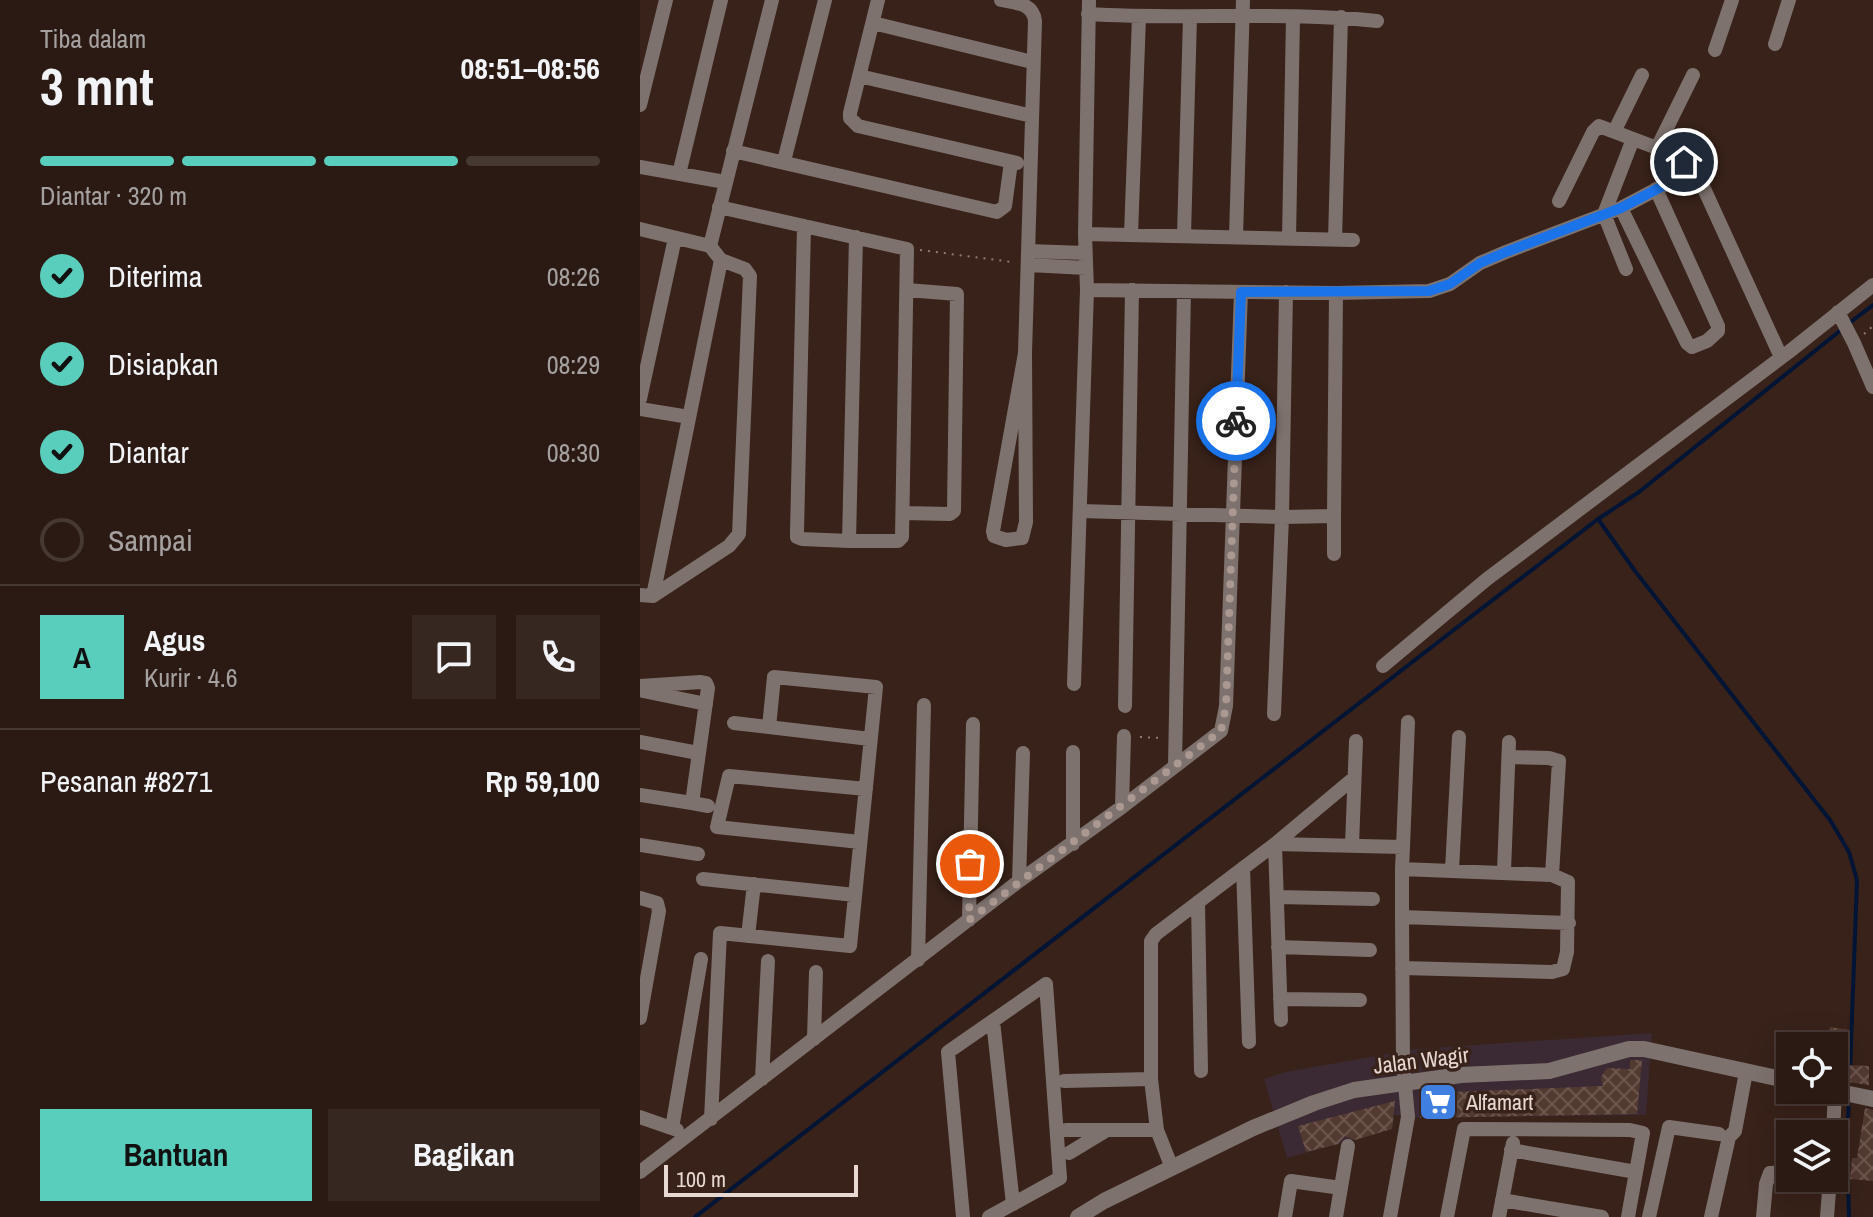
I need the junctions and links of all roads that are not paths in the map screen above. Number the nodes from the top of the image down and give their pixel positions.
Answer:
1 (666, 0) edge
2 (721, 0) edge
3 (772, 0) edge
4 (825, 0) edge
5 (878, 0) edge
6 (1001, 0) edge
7 (1243, 0) edge
8 (1732, 0) edge
9 (1789, 0) edge
10 (1088, 7) edge
11 (1139, 17) junction
12 (1190, 17) junction
13 (1243, 17) junction
14 (1293, 17) junction
15 (1341, 17) junction
16 (1377, 21) dead end
17 (873, 23) junction
18 (1775, 44) dead end
19 (1715, 50) dead end
20 (1032, 62) junction
21 (1642, 75) dead end
22 (1693, 75) dead end
23 (859, 76) junction
24 (640, 105) edge
25 (1032, 116) junction
26 (1615, 130) junction
27 (1633, 139) junction
28 (1657, 148) junction
29 (733, 151) junction
30 (784, 161) junction
31 (1011, 162) junction
32 (1029, 166) junction
33 (640, 167) edge
34 (1695, 169) junction
35 (679, 174) junction
36 (725, 182) junction
37 (1656, 189) junction
38 (1559, 201) dead end
39 (719, 207) junction
40 (1621, 208) junction
41 (1604, 214) junction
42 (804, 226) junction
43 (640, 229) edge
44 (1085, 234) junction
45 (1131, 235) junction
46 (1184, 235) junction
47 (856, 237) junction
48 (1236, 237) junction
49 (675, 238) junction
50 (1289, 239) junction
51 (1335, 240) junction
52 (1353, 240) dead end
53 (710, 246) junction
54 (1029, 258) junction
55 (721, 260) junction
56 (1085, 260) junction
57 (1626, 269) dead end
58 (1873, 285) edge
59 (907, 290) junction
60 (1087, 290) junction
61 (1132, 290) junction
62 (1184, 291) junction
63 (1241, 292) junction
64 (1286, 292) junction
65 (1336, 293) junction
66 (1839, 314) junction
67 (1025, 353) junction
68 (1781, 357) junction
69 (1873, 387) edge
70 (640, 399) edge
71 (640, 409) edge
72 (689, 417) junction
73 (1081, 511) junction
74 (1130, 512) junction
75 (903, 513) junction
76 (1182, 513) junction
77 (1232, 515) junction
78 (1334, 516) junction
79 (1282, 517) junction
80 (849, 541) junction
81 (1334, 554) dead end
82 (647, 596) edge
83 (1383, 666) dead end
84 (1074, 684) dead end
85 (640, 688) edge
86 (706, 704) junction
87 (924, 705) dead end
88 (1125, 706) dead end
89 (1274, 714) dead end
90 (1408, 722) dead end
91 (734, 723) dead end
92 (973, 724) dead end
93 (769, 727) junction
94 (1124, 736) road end
95 (1459, 737) dead end
96 (870, 739) junction
97 (1356, 741) dead end
98 (640, 742) edge
99 (1073, 752) dead end
100 (698, 753) junction
101 (1023, 753) dead end
102 (1175, 766) junction
103 (1354, 778) junction
104 (866, 789) junction
105 (640, 795) edge
106 (692, 803) junction
107 (708, 806) dead end
108 (1122, 807) junction
109 (860, 842) junction
110 (1073, 844) junction
111 (1275, 844) junction
112 (640, 845) edge
113 (1352, 845) junction
114 (1403, 847) junction
115 (698, 854) dead end
116 (1243, 868) junction
117 (1402, 869) junction
118 (1452, 870) junction
119 (1504, 871) junction
120 (1552, 875) junction
121 (703, 879) dead end
122 (1019, 881) junction
123 (754, 884) junction
124 (855, 895) junction
125 (1277, 897) junction
126 (640, 898) edge
127 (1373, 899) dead end
128 (1198, 902) junction
129 (1402, 917) junction
130 (969, 920) junction
131 (1569, 923) junction
132 (748, 936) junction
133 (1278, 947) junction
134 (1370, 950) dead end
135 (701, 959) dead end
136 (918, 960) junction
137 (768, 961) dead end
138 (1402, 968) junction
139 (816, 972) dead end
140 (1280, 999) junction
141 (1360, 1000) dead end
142 (640, 1018) edge
143 (1281, 1020) dead end
144 (993, 1021) junction
145 (814, 1039) junction
146 (1249, 1042) dead end
147 (1201, 1071) dead end
148 (1746, 1072) junction
149 (1776, 1078) edge
150 (762, 1079) junction
151 (1151, 1079) junction
152 (1064, 1081) dead end
153 (1405, 1083) junction
154 (640, 1117) edge
155 (711, 1119) junction
156 (672, 1128) junction
157 (1066, 1130) dead end
158 (1107, 1130) junction
159 (1157, 1130) junction
160 (1515, 1130) junction
161 (1735, 1131) junction
162 (1719, 1134) dead end
163 (691, 1135) junction
164 (1348, 1146) dead end
165 (1511, 1150) junction
166 (1069, 1153) dead end
167 (1172, 1168) junction
168 (640, 1172) edge
169 (1636, 1172) junction
170 (1776, 1173) edge
171 (1341, 1188) junction
172 (1830, 1192) edge
173 (1502, 1200) junction
174 (1002, 1212) edge
175 (963, 1217) edge
176 (1078, 1217) edge
177 (1285, 1217) edge
178 (1336, 1217) edge
179 (1390, 1217) edge
180 (1447, 1217) edge
181 (1499, 1217) edge
182 (1602, 1217) edge
183 (1628, 1217) edge
184 (1649, 1217) edge
185 (1711, 1217) edge
186 (1721, 1217) edge
187 (1763, 1217) edge
188 (1829, 1217) edge

1 - 24 street
2 - 35 street
3 - 29 street
4 - 30 street
5 - 17 street
6 - 20 street
7 - 13 street
8 - 19 street
9 - 18 street
10 - 11 street
10 - 44 street
11 - 12 street
11 - 45 street
12 - 13 street
12 - 46 street
13 - 14 street
13 - 48 street
14 - 15 street
14 - 50 street
15 - 16 street
15 - 51 street
17 - 20 street
17 - 23 street
20 - 25 street
21 - 26 street
22 - 28 street
23 - 25 street
23 - 31 street
25 - 32 street
26 - 27 street
26 - 38 street
27 - 28 street
27 - 41 street
28 - 34 street
29 - 30 street
29 - 36 street
30 - 31 street
31 - 32 street
32 - 54 street
33 - 35 street
34 - 37 street
34 - 68 street
35 - 36 street
36 - 39 street
37 - 40 street
37 - 40 street
39 - 42 street
39 - 53 street
40 - 41 street
41 - 57 street
41 - 65 street
42 - 47 street
42 - 80 street
43 - 49 street
44 - 45 street
44 - 56 street
45 - 46 street
46 - 48 street
47 - 59 street
47 - 80 street
48 - 50 street
49 - 53 street
49 - 70 street
50 - 51 street
51 - 52 street
53 - 55 street
54 - 56 street
54 - 67 street
55 - 72 street
55 - 82 street
56 - 60 street
58 - 66 street
59 - 75 street
59 - 75 street
60 - 61 street
60 - 73 street
61 - 62 street
61 - 74 street
62 - 63 street
62 - 76 street
63 - 64 street
63 - 77 street
64 - 65 street
64 - 79 street
65 - 78 street
66 - 68 street
66 - 69 street
67 - 67 street
68 - 83 street
71 - 72 street
72 - 82 street
73 - 74 street
73 - 84 street
74 - 76 street
74 - 88 street
75 - 80 street
76 - 77 street
76 - 102 street
77 - 79 street
77 - 102 street
78 - 79 street
78 - 81 street
79 - 89 street
85 - 86 street
85 - 86 street
86 - 100 street
87 - 136 street
90 - 114 street
91 - 93 street
92 - 130 street
93 - 96 street
93 - 96 street
94 - 108 street
95 - 118 street
96 - 104 street
97 - 103 street
98 - 100 street
99 - 110 street
100 - 106 street
101 - 122 street
102 - 108 street
103 - 111 street
103 - 113 street
104 - 109 street
104 - 109 street
105 - 106 street
106 - 107 street
108 - 110 street
109 - 124 street
110 - 122 street
111 - 113 street
111 - 116 street
111 - 125 street
112 - 115 street
113 - 114 street
114 - 117 street
116 - 128 street
116 - 146 street
117 - 118 street
117 - 129 street
118 - 119 street
119 - 120 street
119 - 120 street
120 - 131 street
121 - 123 street
122 - 130 street
123 - 124 street
123 - 132 street
124 - 132 street
125 - 127 street
125 - 133 street
126 - 142 street
128 - 147 street
128 - 151 street
129 - 131 street
129 - 138 street
130 - 136 street
131 - 138 street
132 - 155 street
133 - 134 street
133 - 140 street
135 - 156 street
136 - 145 street
137 - 150 street
138 - 153 street
139 - 145 street
140 - 141 street
140 - 143 street
144 - 174 street
144 - 174 street
144 - 175 street
145 - 150 street
148 - 149 street, Jalan Wagir
148 - 153 street, Jalan Wagir
148 - 161 street
150 - 155 street
151 - 152 street
151 - 159 street
153 - 167 street, Jalan Wagir
153 - 179 street
154 - 156 street
155 - 163 street
156 - 163 street
157 - 158 street
158 - 159 street
158 - 166 street
159 - 167 street
160 - 165 street
160 - 169 street
160 - 180 street
161 - 185 street
161 - 186 street
162 - 184 street
163 - 168 street
164 - 171 street
165 - 169 street
165 - 173 street
167 - 176 street, Jalan Wagir
169 - 183 street
170 - 187 street
171 - 177 street
171 - 178 street
172 - 188 street
173 - 181 street
173 - 182 street

